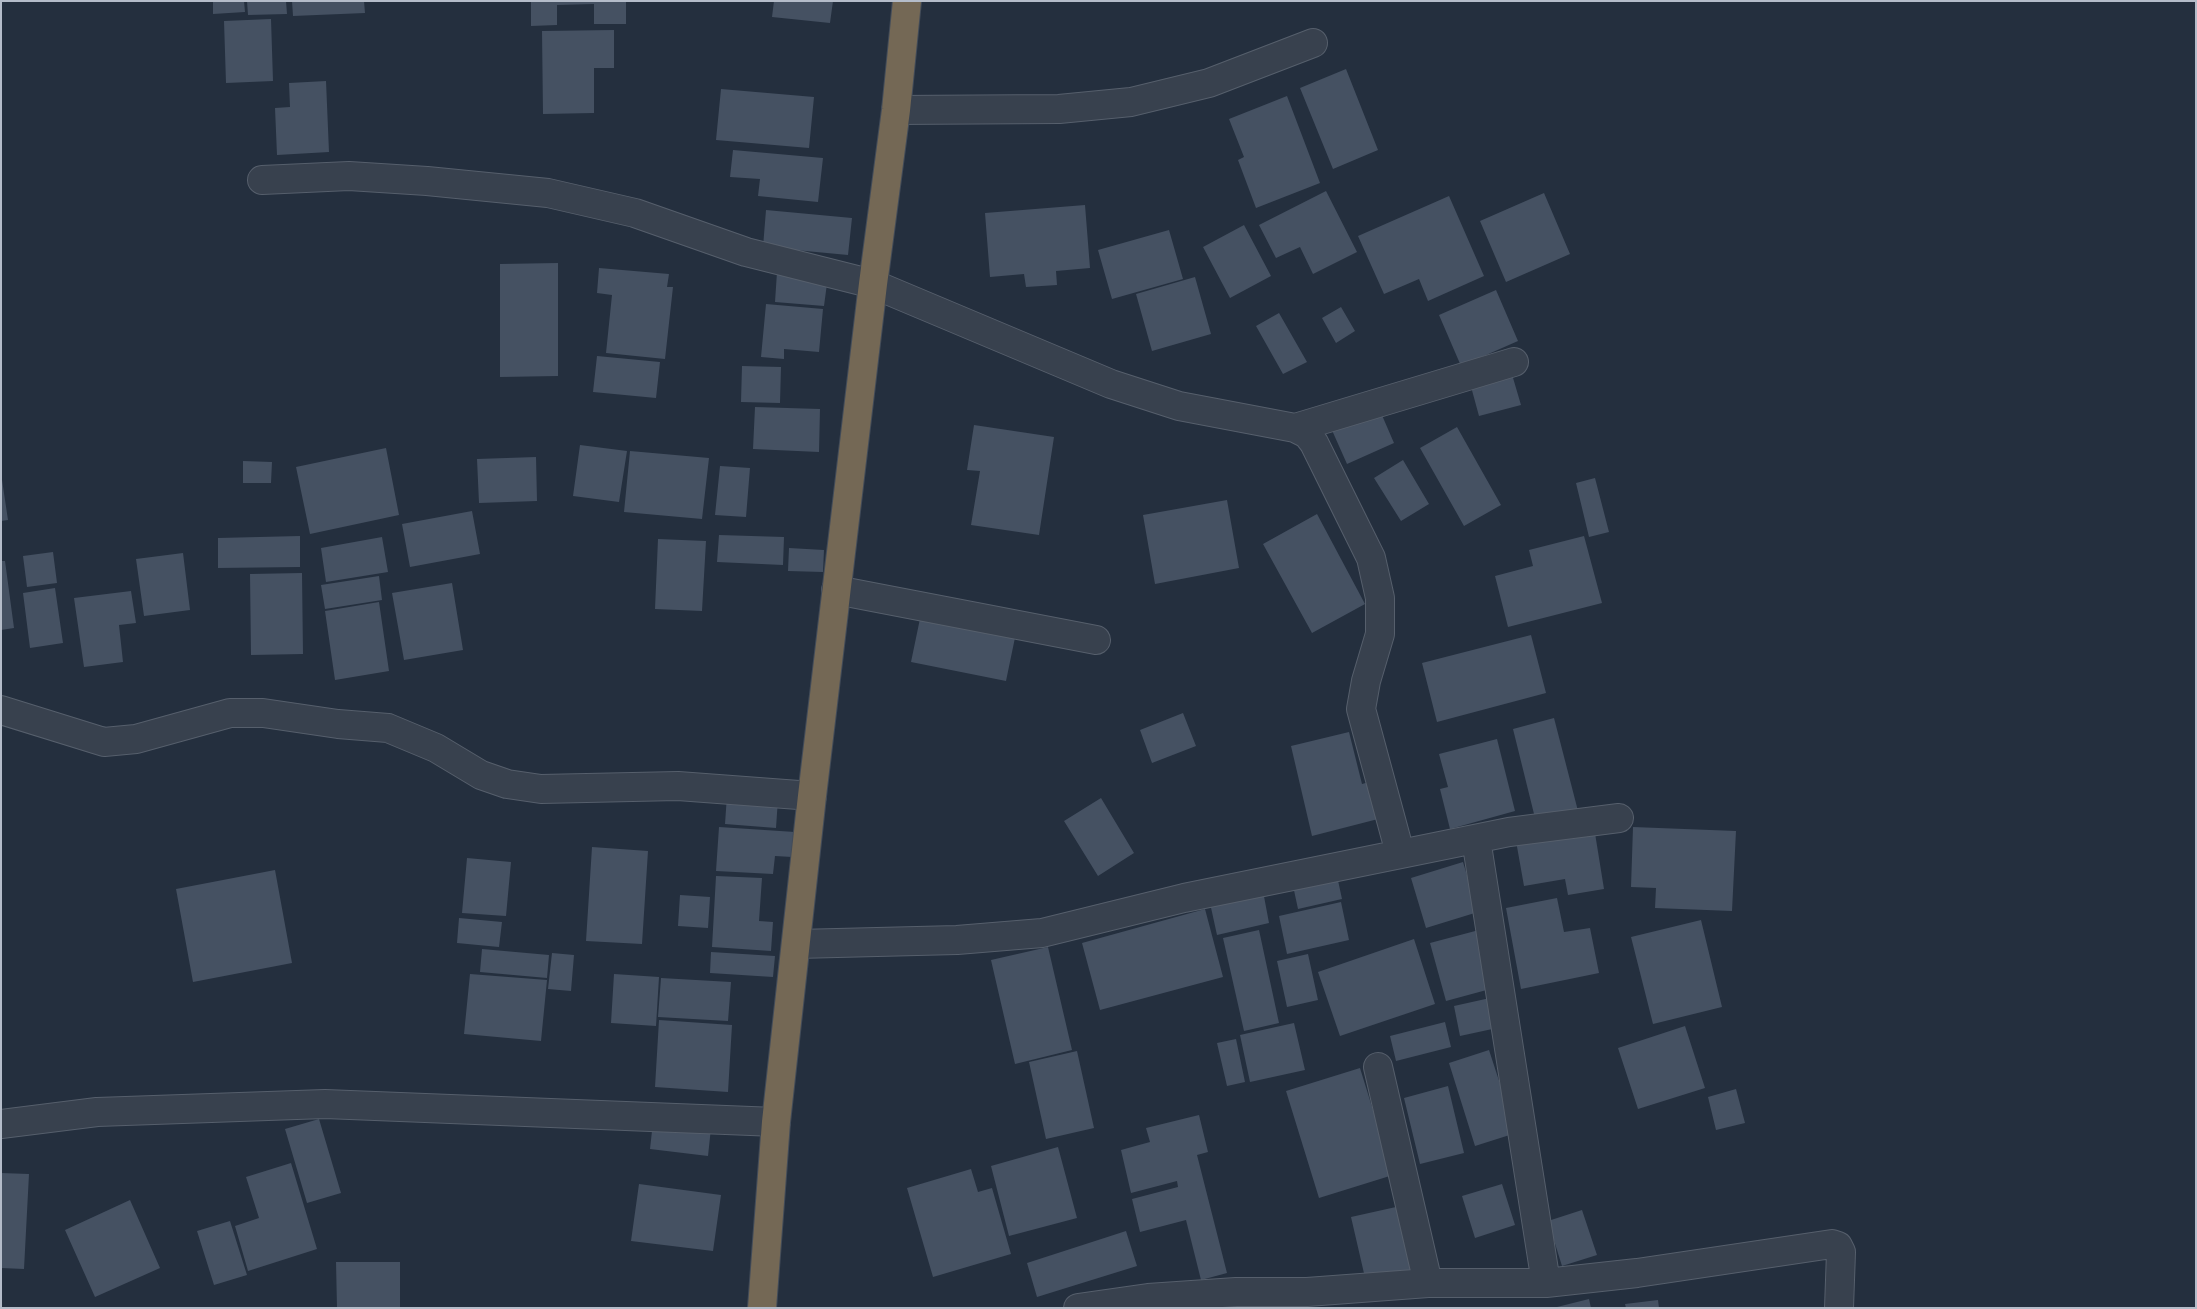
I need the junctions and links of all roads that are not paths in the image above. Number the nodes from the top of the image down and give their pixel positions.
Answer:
1 (907, 1) edge
2 (1313, 43) dead end
3 (896, 110) junction
4 (262, 180) dead end
5 (873, 284) junction
6 (1514, 362) dead end
7 (1295, 428) junction
8 (836, 590) junction
9 (1096, 640) dead end
10 (1, 710) edge
11 (812, 796) junction
12 (1619, 818) dead end
13 (1476, 839) junction
14 (1400, 853) junction
15 (797, 944) junction
16 (1378, 1067) dead end
17 (776, 1122) junction
18 (1, 1124) edge
19 (1546, 1282) junction
20 (1428, 1284) junction
21 (1307, 1300) edge
22 (762, 1308) edge
23 (1078, 1308) edge
24 (1839, 1308) edge

1 - 3 highway
2 - 3 street
3 - 5 highway
4 - 5 street
5 - 7 street
5 - 8 highway
6 - 7 street
7 - 14 street
8 - 9 street
8 - 11 highway
10 - 11 street
11 - 15 highway
12 - 13 street
13 - 14 street
13 - 19 street
14 - 15 street
15 - 17 highway
16 - 20 street
17 - 18 street
17 - 22 highway
19 - 20 street
19 - 24 street
20 - 21 street
21 - 23 street

